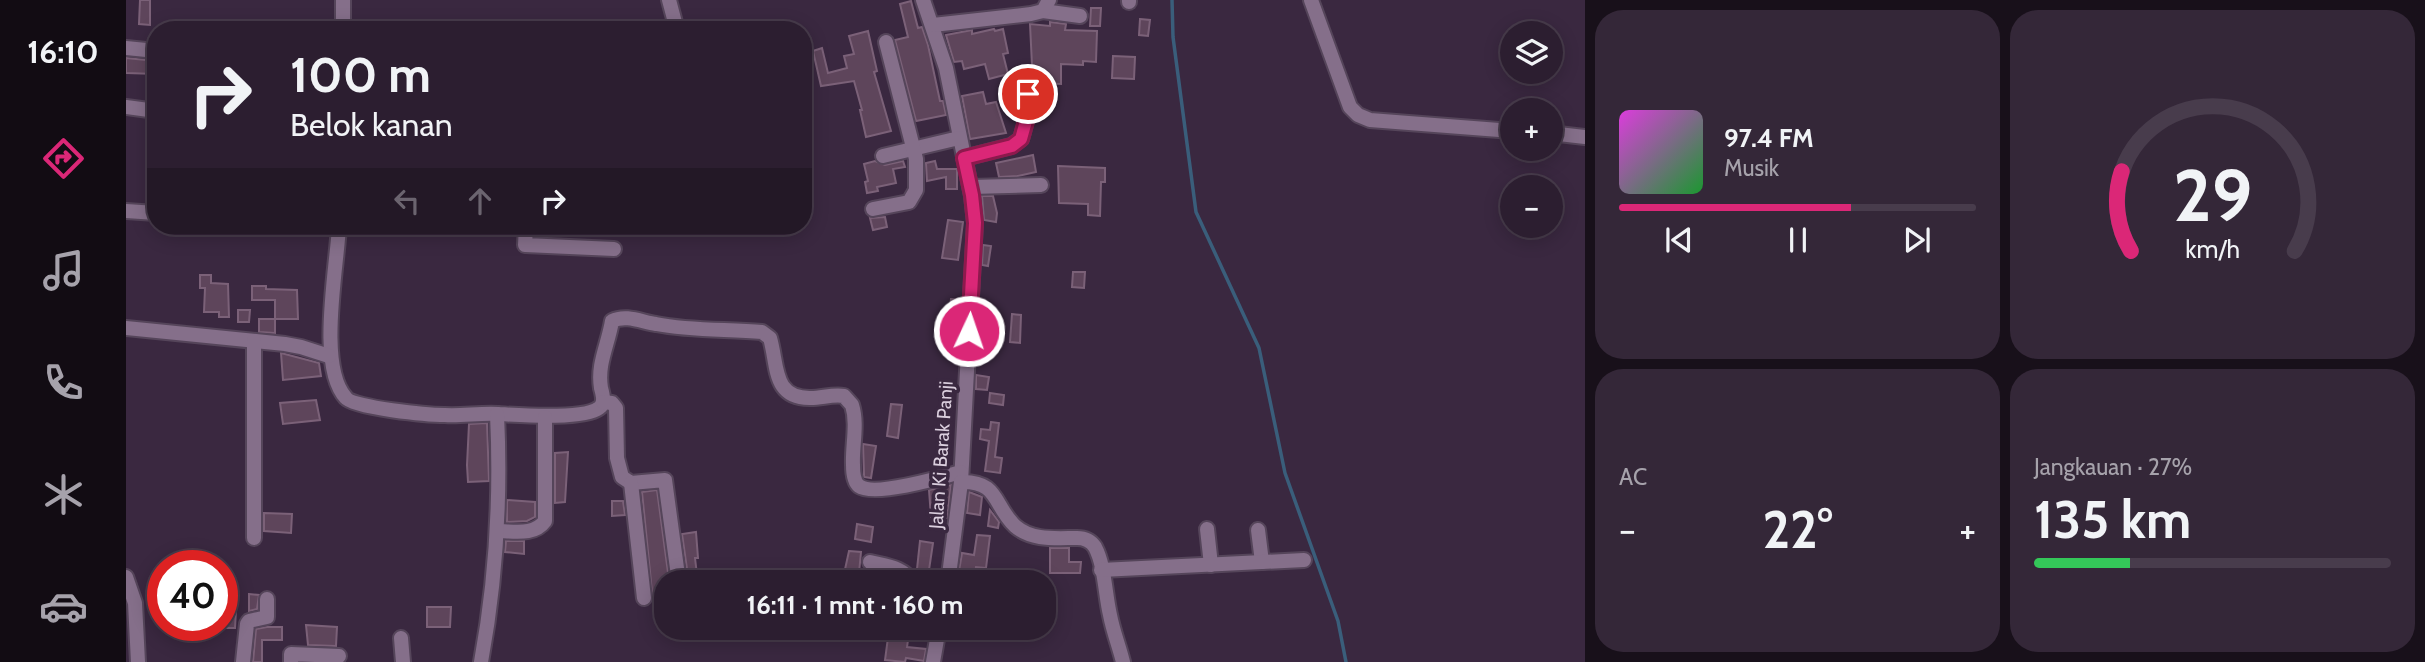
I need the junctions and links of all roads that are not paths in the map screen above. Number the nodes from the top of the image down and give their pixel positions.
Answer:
1 (344, 0) edge
2 (669, 0) edge
3 (923, 0) edge
4 (1311, 0) edge
5 (1046, 6) edge
6 (1080, 16) dead end
7 (343, 21) edge
8 (675, 21) edge
9 (933, 25) junction
10 (886, 42) dead end
11 (126, 48) edge
12 (147, 50) edge
13 (1028, 74) dead end
14 (126, 107) edge
15 (147, 110) edge
16 (1500, 130) edge
17 (1563, 135) edge
18 (1585, 137) edge
19 (959, 138) junction
20 (914, 149) junction
21 (883, 156) dead end
22 (964, 158) junction
23 (1041, 185) dead end
24 (971, 187) junction
25 (873, 209) dead end
26 (126, 211) edge
27 (147, 213) edge
28 (337, 235) edge
29 (526, 235) edge
30 (614, 249) dead end
31 (126, 328) edge
32 (254, 341) junction
33 (330, 356) junction
34 (603, 402) junction
35 (497, 414) junction
36 (545, 416) junction
37 (961, 477) junction
38 (631, 483) junction
39 (1207, 529) dead end
40 (1258, 530) dead end
41 (497, 531) junction
42 (254, 538) dead end
43 (1304, 560) dead end
44 (870, 562) dead end
45 (1262, 562) junction
46 (1211, 565) junction
47 (677, 570) edge
48 (901, 570) edge
49 (950, 570) edge
50 (1101, 570) junction
51 (126, 577) edge
52 (645, 598) dead end
53 (267, 599) dead end
54 (401, 638) dead end
55 (937, 640) edge
56 (339, 656) dead end
57 (138, 662) edge
58 (243, 662) edge
59 (291, 662) edge
60 (403, 662) edge
61 (481, 662) edge
62 (933, 662) edge
63 (1123, 662) edge

1 - 7 street
2 - 8 street
3 - 9 street, Jalan Ki Barak Panji
4 - 16 street
5 - 6 street
5 - 9 street
9 - 19 street, Jalan Ki Barak Panji
10 - 20 street
11 - 12 street
13 - 22 street
14 - 15 street
17 - 18 street
19 - 20 street
19 - 22 street, Jalan Ki Barak Panji
20 - 21 street
20 - 25 street
22 - 24 street, Jalan Ki Barak Panji
23 - 24 street
24 - 37 street, Jalan Ki Barak Panji
26 - 27 street
28 - 33 street
29 - 30 street
31 - 32 street
32 - 33 street
32 - 42 street
33 - 35 street
34 - 36 street
34 - 37 street
34 - 38 street
35 - 36 street
35 - 41 street
36 - 41 street
37 - 49 street, Jalan Ki Barak Panji
37 - 50 street
38 - 47 street
38 - 52 street
39 - 46 street
40 - 45 street
41 - 61 street
43 - 45 street
44 - 48 street
45 - 46 street
46 - 50 street
50 - 63 street
51 - 57 street
53 - 58 street
54 - 60 street
55 - 62 street
56 - 59 street

